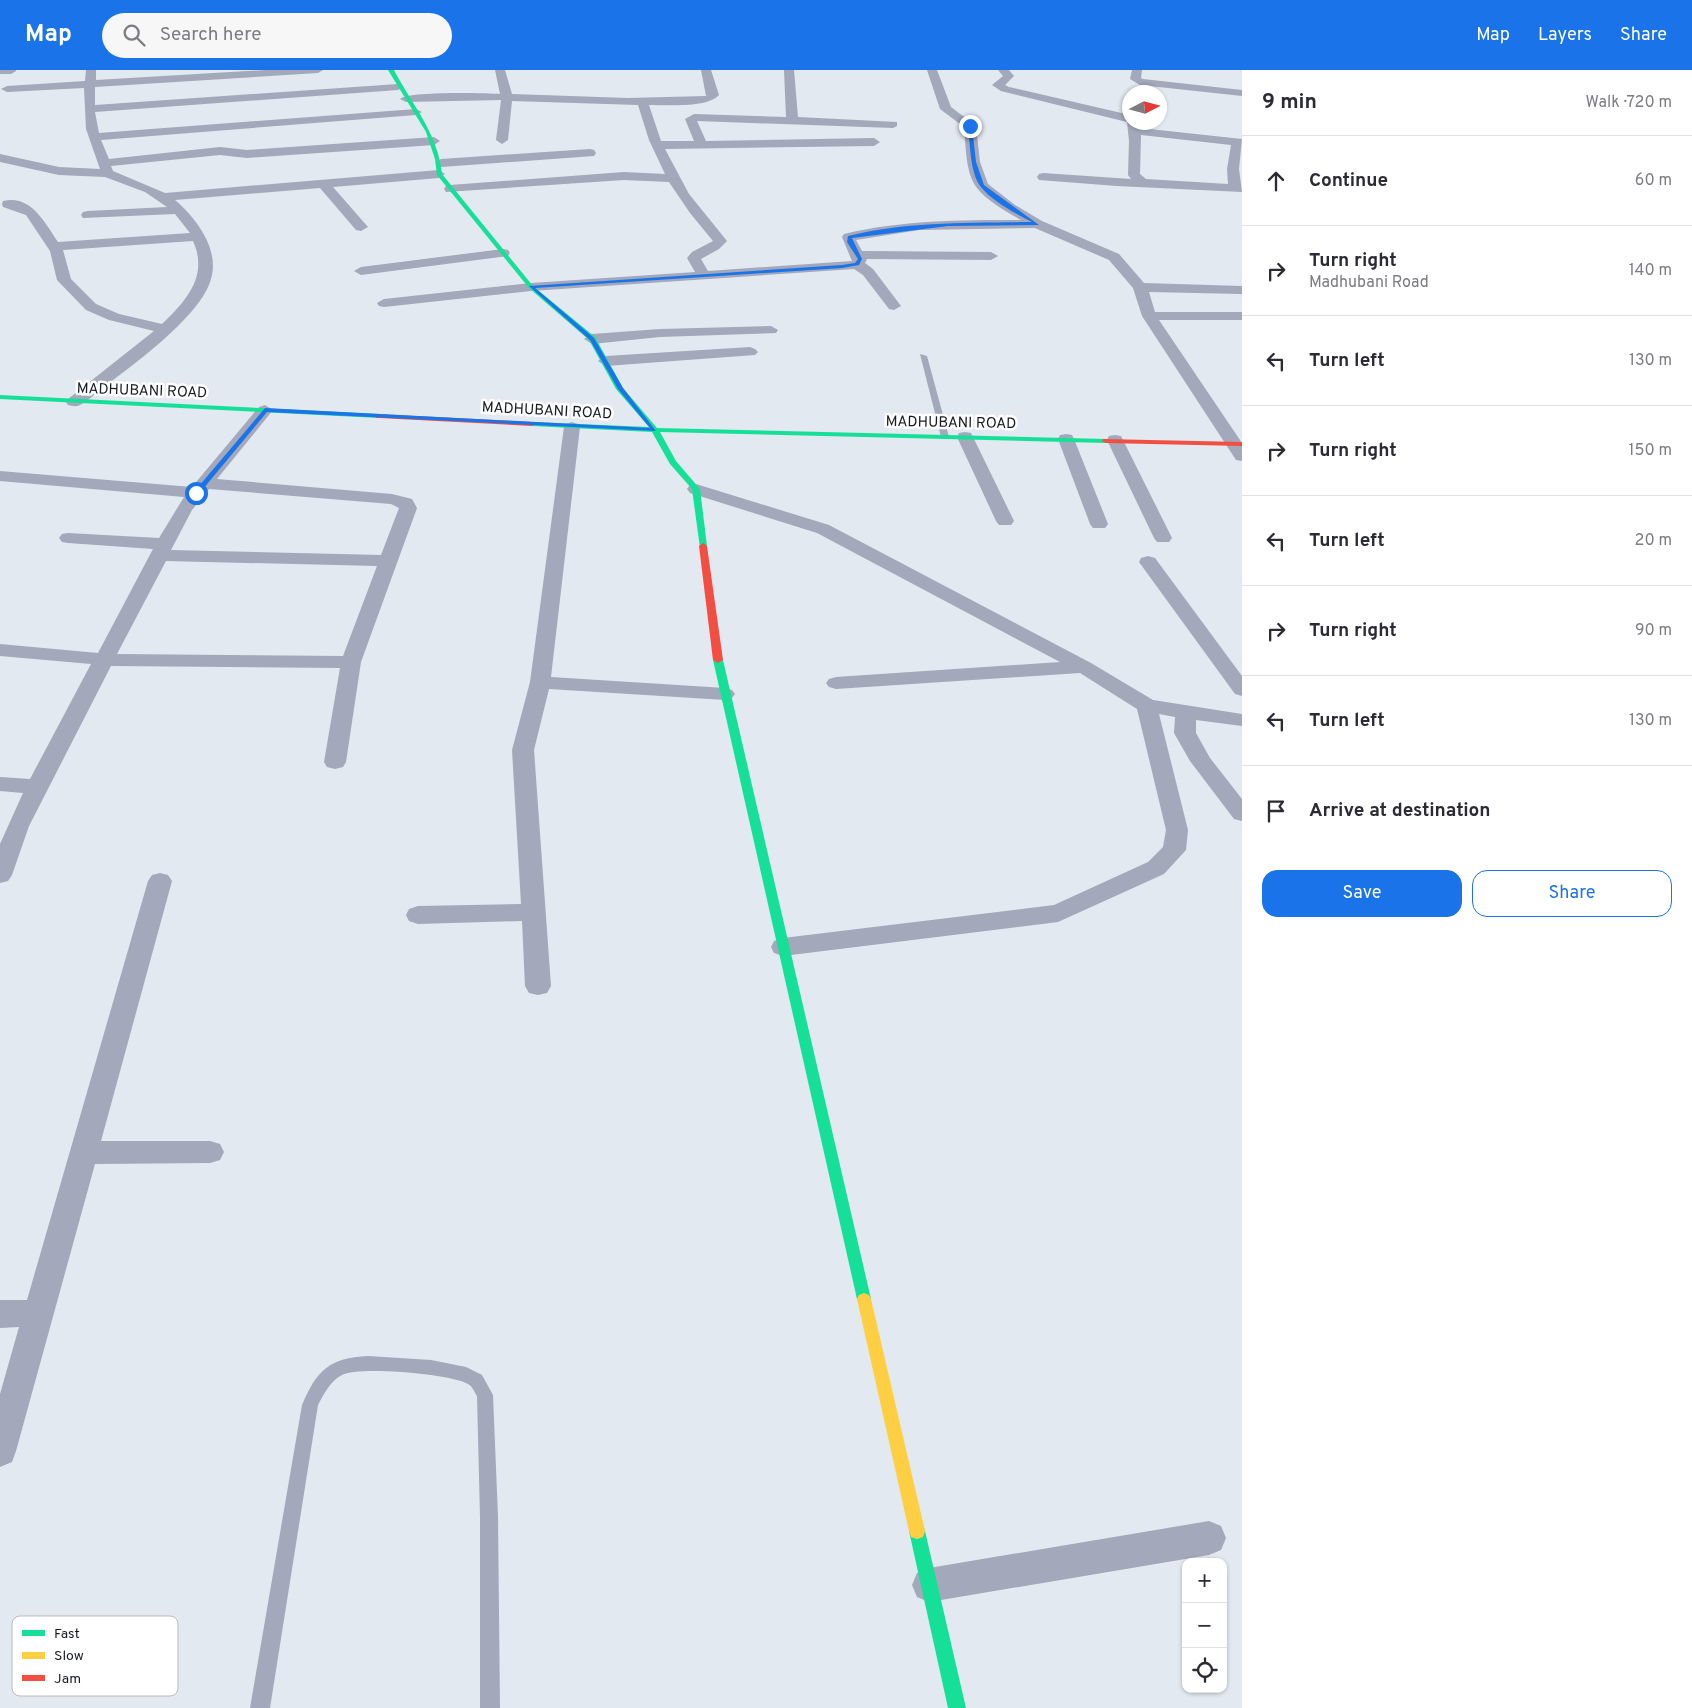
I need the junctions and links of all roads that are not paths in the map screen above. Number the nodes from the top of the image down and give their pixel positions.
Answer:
1 (318, 70) edge
2 (391, 70) edge
3 (500, 70) edge
4 (706, 70) edge
5 (789, 70) edge
6 (932, 70) edge
7 (1003, 70) edge
8 (1137, 70) edge
9 (8, 71) edge
10 (258, 72) edge
11 (215, 73) edge
12 (90, 77) edge
13 (398, 87) junction
14 (7, 89) junction
15 (1242, 93) edge
16 (507, 98) junction
17 (406, 100) junction
18 (0, 102) edge
19 (642, 102) junction
20 (88, 109) junction
21 (416, 112) junction
22 (1122, 117) edge
23 (792, 120) junction
24 (893, 124) dead end
25 (1135, 130) edge
26 (1148, 130) edge
27 (94, 137) junction
28 (502, 140) dead end
29 (434, 141) junction
30 (874, 142) dead end
31 (701, 143) junction
32 (658, 144) junction
33 (1235, 149) edge
34 (590, 153) dead end
35 (0, 158) edge
36 (106, 168) junction
37 (440, 168) junction
38 (1043, 177) dead end
39 (672, 178) junction
40 (1142, 182) junction
41 (323, 183) junction
42 (1238, 188) edge
43 (450, 189) junction
44 (163, 197) junction
45 (8, 204) dead end
46 (179, 210) junction
47 (88, 215) dead end
48 (1037, 224) junction
49 (360, 227) dead end
50 (198, 237) junction
51 (54, 246) junction
52 (503, 253) junction
53 (992, 256) dead end
54 (857, 260) junction
55 (362, 271) dead end
56 (704, 276) junction
57 (531, 287) junction
58 (1140, 287) junction
59 (1242, 290) edge
60 (384, 304) dead end
61 (894, 306) dead end
62 (1149, 316) junction
63 (1242, 316) edge
64 (164, 329) junction
65 (771, 330) dead end
66 (592, 339) junction
67 (750, 352) dead end
68 (923, 356) dead end
69 (606, 361) junction
70 (0, 397) edge
71 (74, 402) junction
72 (265, 410) junction
73 (572, 427) junction
74 (654, 430) junction
75 (945, 437) junction
76 (965, 438) junction
77 (1066, 439) junction
78 (1115, 440) junction
79 (1240, 448) edge
80 (0, 476) edge
81 (201, 488) junction
82 (696, 489) junction
83 (1005, 521) dead end
84 (1099, 524) dead end
85 (68, 538) dead end
86 (1163, 538) dead end
87 (162, 550) junction
88 (390, 561) junction
89 (1148, 562) dead end
90 (0, 650) edge
91 (103, 659) junction
92 (352, 662) junction
93 (1084, 667) junction
94 (540, 682) junction
95 (836, 683) dead end
96 (1242, 690) edge
97 (725, 694) junction
98 (1147, 706) junction
99 (1186, 713) junction
100 (1242, 720) edge
101 (335, 762) dead end
102 (0, 784) edge
103 (37, 787) junction
104 (1242, 814) edge
105 (0, 875) edge
106 (160, 881) dead end
107 (533, 912) junction
108 (418, 915) dead end
109 (783, 947) junction
110 (538, 986) dead end
111 (210, 1152) dead end
112 (84, 1153) junction
113 (38, 1313) junction
114 (0, 1314) edge
115 (0, 1451) edge
116 (1210, 1538) dead end
117 (929, 1585) junction
118 (260, 1708) edge
119 (490, 1708) edge
120 (957, 1708) edge

1 - 10 street
2 - 13 street
3 - 16 street
4 - 19 street
5 - 23 street
6 - 48 street
7 - 22 street
8 - 15 street
9 - 14 street
10 - 11 street
11 - 12 street
12 - 14 street
12 - 20 street
13 - 17 street
13 - 20 street
14 - 18 street
16 - 17 street
16 - 19 street
16 - 28 street
17 - 21 street
19 - 32 street
20 - 27 street
21 - 27 street
21 - 29 street
23 - 24 street
23 - 31 street
25 - 40 street
26 - 33 street
27 - 36 street
29 - 36 street
29 - 37 street
30 - 31 street
31 - 32 street
32 - 39 street
33 - 42 street
34 - 37 street
35 - 36 street
36 - 44 street
37 - 41 street
37 - 43 street
38 - 40 street
39 - 43 street
39 - 56 street
40 - 42 street
41 - 44 street
41 - 49 street
43 - 52 street
44 - 46 street
45 - 51 street
46 - 47 street
46 - 50 street
48 - 54 street
48 - 58 street
50 - 51 street
50 - 64 street
51 - 64 street
52 - 55 street
52 - 57 street
53 - 54 street
54 - 56 street
54 - 61 street
56 - 57 street
57 - 60 street
57 - 66 street
58 - 59 street
58 - 62 street
62 - 63 street
62 - 79 street
64 - 71 street
65 - 66 street
66 - 69 street
67 - 69 street
68 - 75 lane
69 - 74 street
70 - 71 street, MADHUBANI ROAD
71 - 72 street, MADHUBANI ROAD
72 - 73 street, MADHUBANI ROAD
72 - 81 street
73 - 74 street, MADHUBANI ROAD
73 - 94 street
74 - 75 street, MADHUBANI ROAD
74 - 82 street
75 - 76 street, MADHUBANI ROAD
76 - 77 street, MADHUBANI ROAD
76 - 83 street
77 - 78 street, MADHUBANI ROAD
77 - 84 street
78 - 79 street, MADHUBANI ROAD
78 - 86 street
80 - 81 street
81 - 87 street
81 - 88 street
82 - 93 street
82 - 97 street
85 - 87 street
87 - 88 street
87 - 91 street
88 - 92 street
89 - 96 street
90 - 91 street
91 - 92 street
91 - 103 street
92 - 101 street
93 - 95 street
93 - 98 street
94 - 97 street
94 - 107 street
97 - 109 street
98 - 99 street
98 - 109 street
99 - 100 street
99 - 104 street
102 - 103 street
103 - 105 street
106 - 112 street
107 - 108 street
107 - 110 street
109 - 117 street
111 - 112 street
112 - 113 street
113 - 114 street
113 - 115 street
116 - 117 street
117 - 120 street
118 - 119 lane

